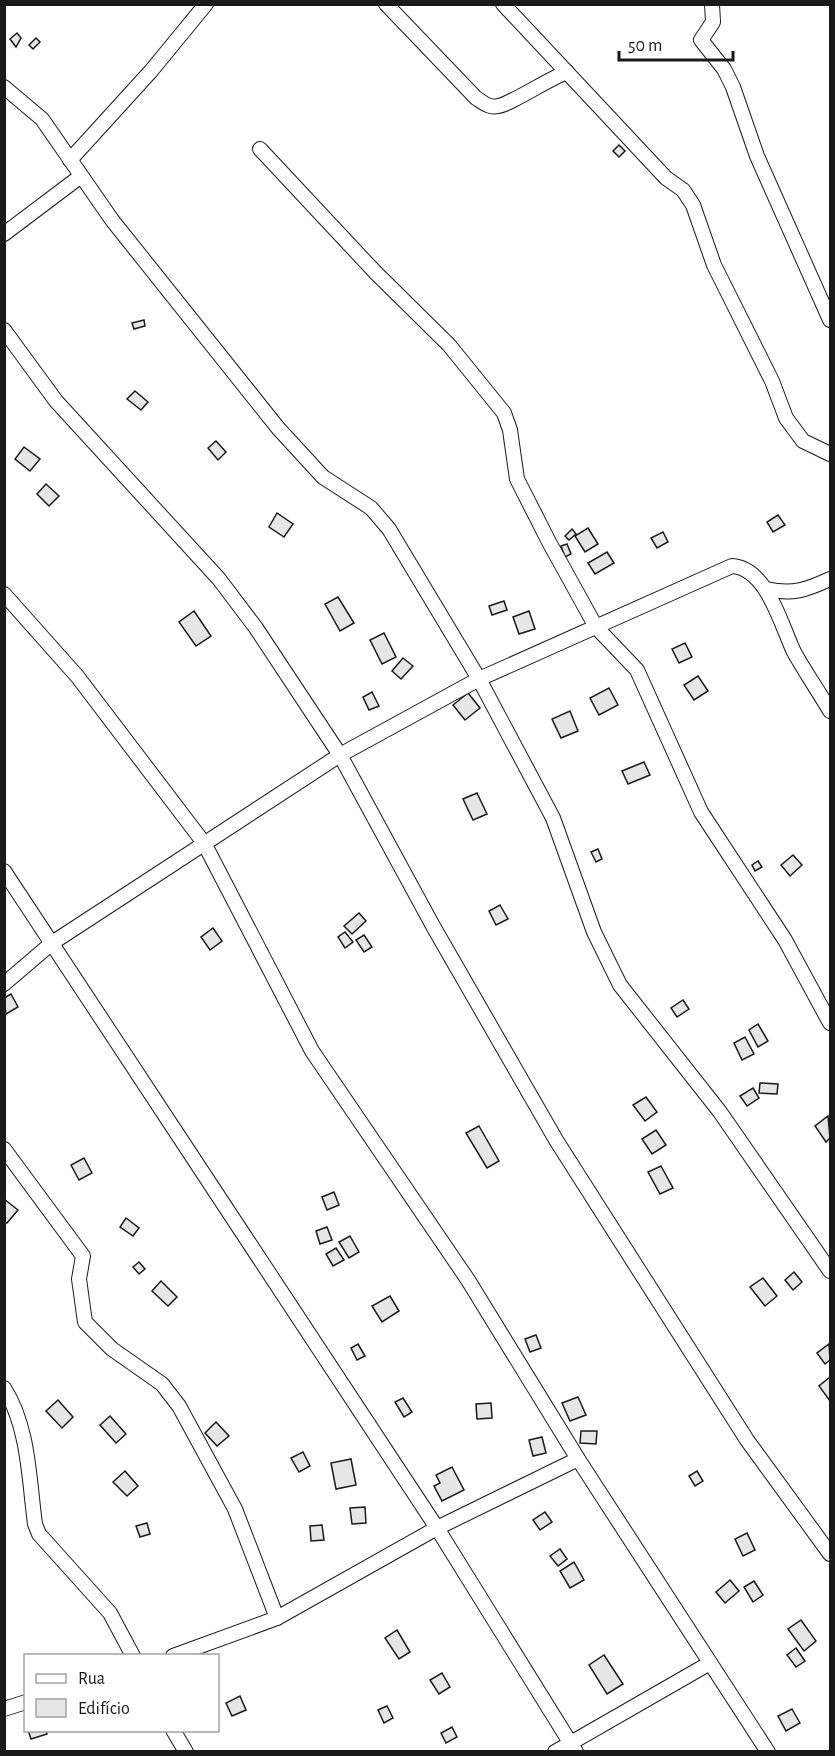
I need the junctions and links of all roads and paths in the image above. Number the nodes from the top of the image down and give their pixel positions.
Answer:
1 (206, 4) edge
2 (386, 4) edge
3 (503, 4) edge
4 (712, 4) edge
5 (567, 72) junction
6 (4, 87) edge
7 (260, 149) dead end
8 (70, 160) junction
9 (81, 176) junction
10 (4, 234) edge
11 (831, 320) edge
12 (4, 330) edge
13 (831, 454) edge
14 (831, 579) edge
15 (766, 590) junction
16 (4, 594) edge
17 (596, 627) junction
18 (479, 678) junction
19 (831, 711) edge
20 (340, 755) junction
21 (204, 843) junction
22 (4, 871) edge
23 (52, 943) junction
24 (4, 984) edge
25 (831, 1023) edge
26 (4, 1149) edge
27 (831, 1270) edge
28 (4, 1388) edge
29 (578, 1460) junction
30 (437, 1528) junction
31 (831, 1554) edge
32 (276, 1618) junction
33 (132, 1654) edge
34 (178, 1654) edge
35 (710, 1663) junction
36 (24, 1703) edge
37 (4, 1709) edge
38 (173, 1732) edge
39 (573, 1747) edge
40 (186, 1752) edge
41 (555, 1752) edge
42 (768, 1752) edge

1 - 8 street
2 - 5 street
3 - 5 street
4 - 11 street
5 - 13 street
6 - 8 street
7 - 17 street
8 - 9 street
9 - 10 street
9 - 18 street
12 - 20 street
14 - 15 street
15 - 17 street
15 - 19 street
16 - 21 street
17 - 18 street
17 - 25 street
18 - 20 street
18 - 27 street
20 - 21 street
20 - 31 street
21 - 23 street
21 - 29 street
22 - 23 street
23 - 24 street
23 - 30 street
26 - 32 street
28 - 33 street
29 - 30 street
29 - 35 street
30 - 32 street
30 - 39 street
32 - 34 street
35 - 39 street
35 - 42 street
36 - 37 street
38 - 40 street
39 - 41 street

